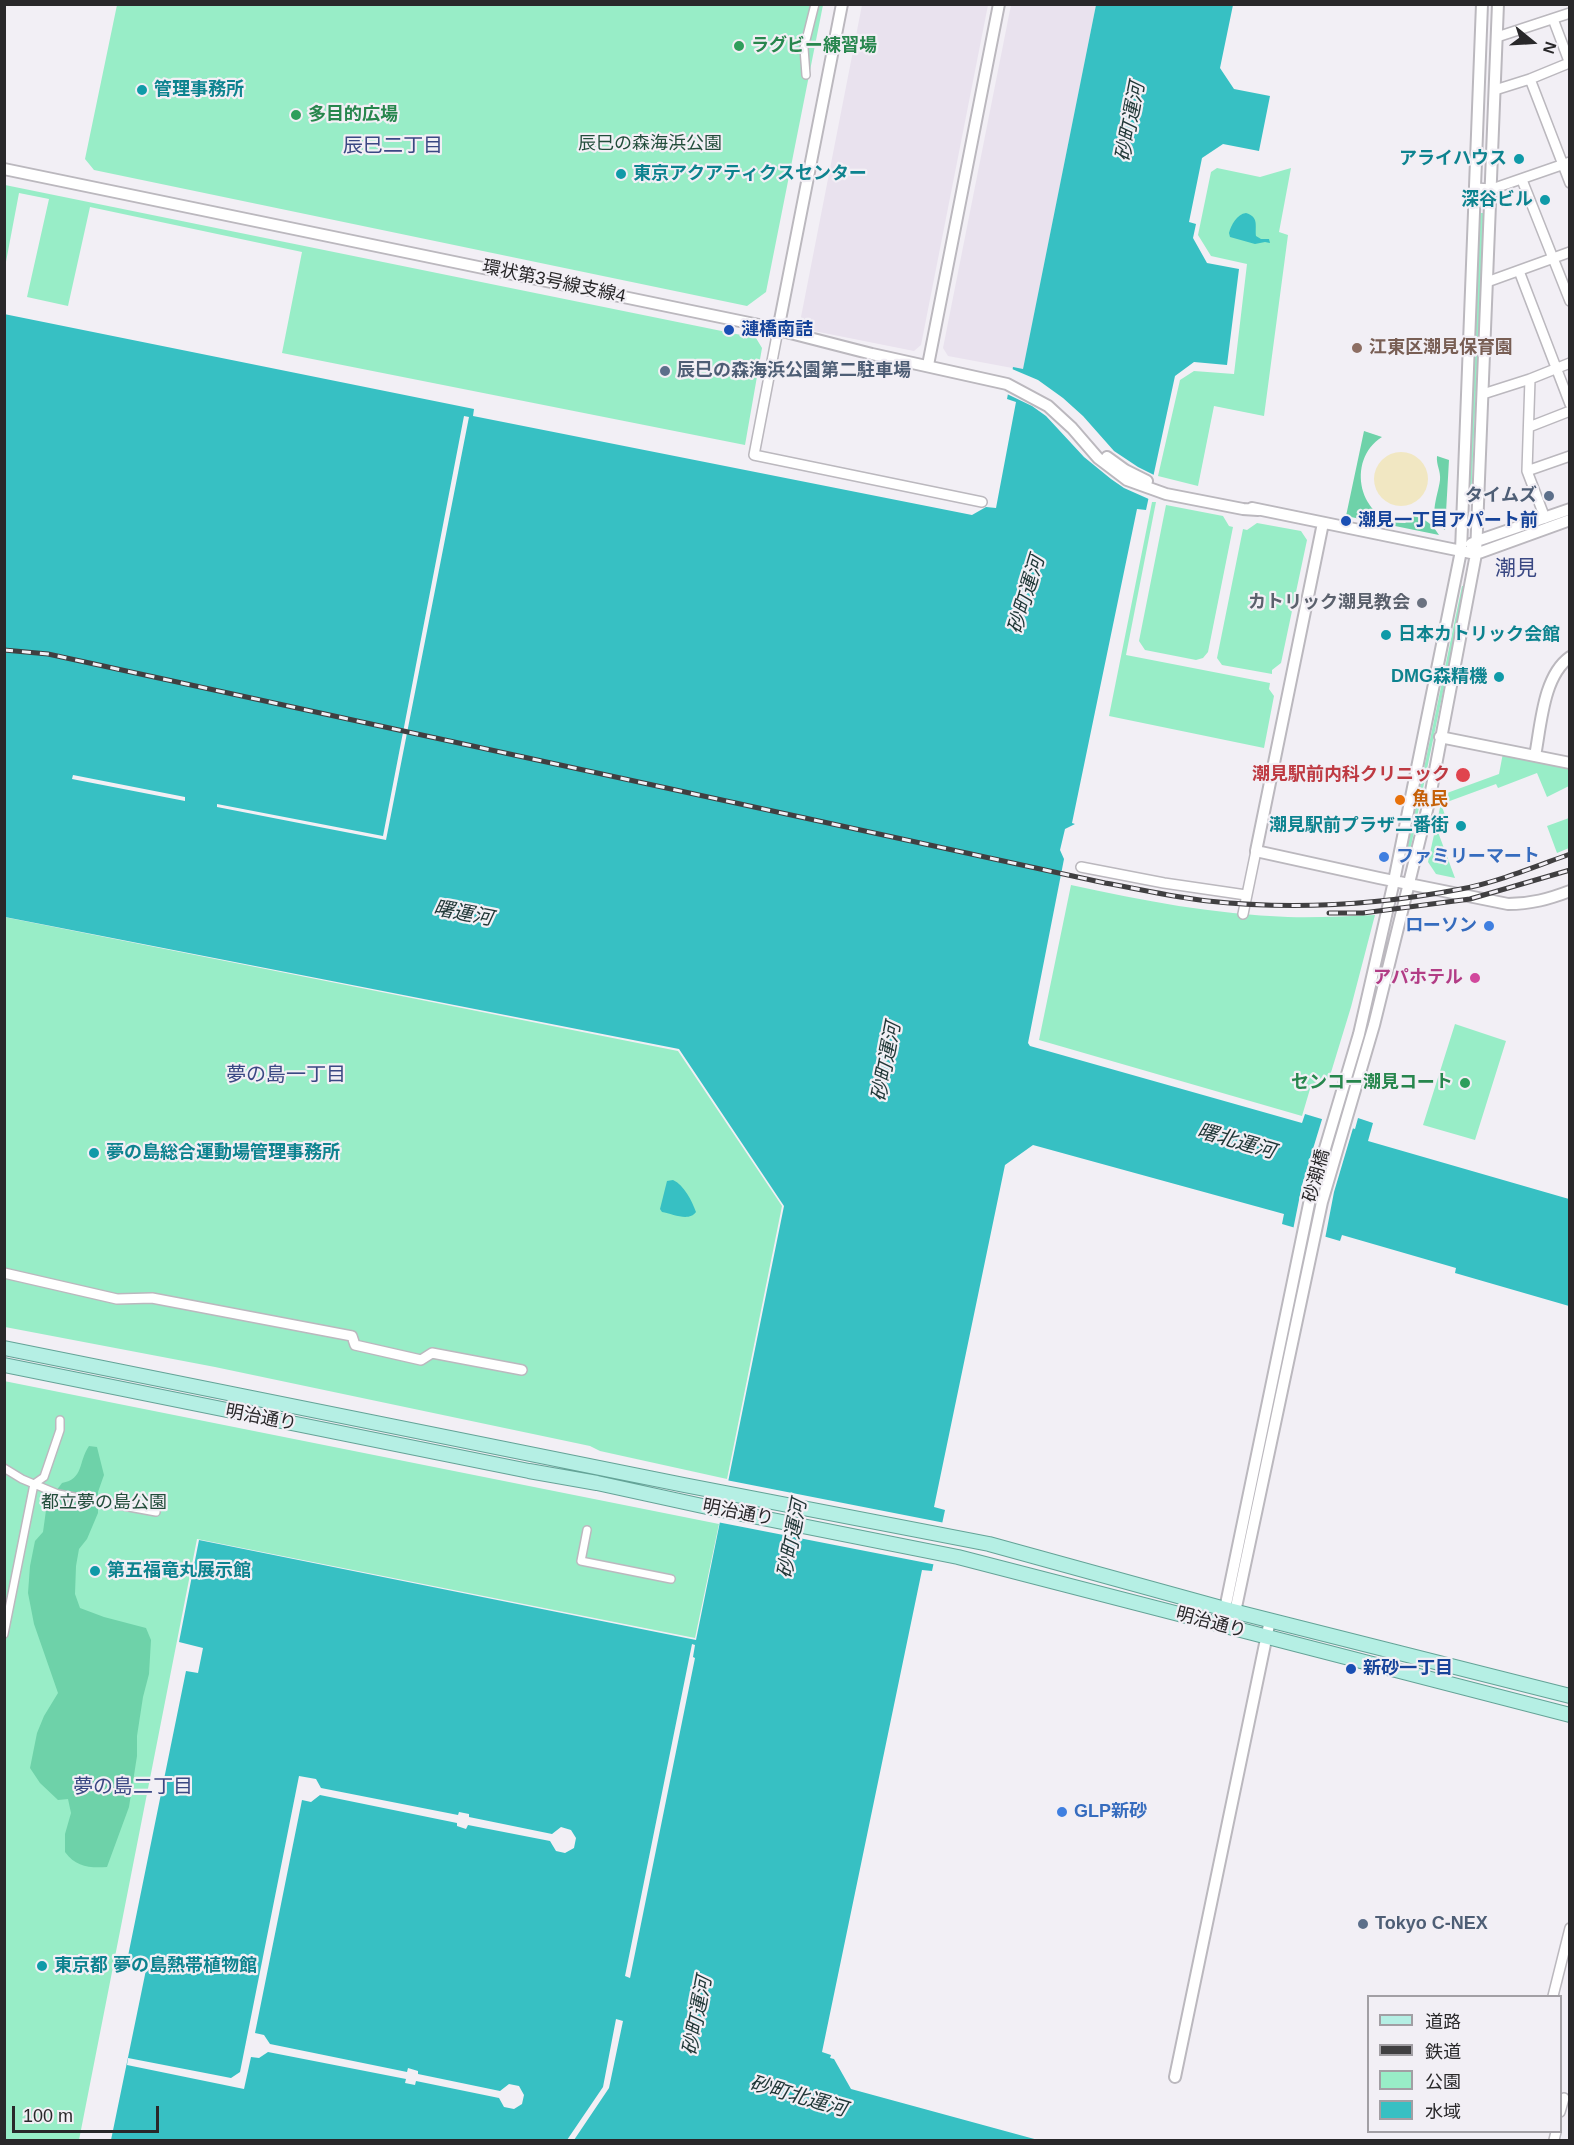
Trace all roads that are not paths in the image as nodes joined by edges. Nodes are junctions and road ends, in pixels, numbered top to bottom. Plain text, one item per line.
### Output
1 (815, 4) edge
2 (842, 4) edge
3 (999, 4) edge
4 (1482, 4) edge
5 (1498, 4) edge
6 (1569, 13) edge
7 (1553, 19) junction
8 (1497, 37) junction
9 (1569, 64) edge
10 (806, 75) dead end
11 (1530, 80) junction
12 (1495, 90) junction
13 (1566, 163) edge
14 (4, 169) edge
15 (1522, 180) junction
16 (1569, 183) edge
17 (1475, 189) junction
18 (1491, 189) junction
19 (1569, 252) edge
20 (1553, 258) junction
21 (1519, 271) junction
22 (1487, 282) junction
23 (1569, 301) edge
24 (778, 330) junction
25 (928, 362) junction
26 (1569, 363) edge
27 (1556, 368) junction
28 (1530, 379) junction
29 (1483, 394) junction
30 (1569, 404) edge
31 (1569, 411) edge
32 (1529, 427) junction
33 (1569, 456) edge
34 (1527, 471) junction
35 (982, 502) dead end
36 (1569, 508) edge
37 (1545, 518) junction
38 (1569, 520) edge
39 (1323, 523) junction
40 (1477, 541) junction
41 (1461, 551) junction
42 (1476, 554) junction
43 (1569, 657) edge
44 (1440, 737) junction
45 (1535, 756) junction
46 (1569, 763) edge
47 (1256, 851) junction
48 (1081, 867) dead end
49 (1394, 881) junction
50 (1409, 884) junction
51 (1569, 891) edge
52 (1246, 895) junction
53 (1243, 914) dead end
54 (4, 1273) edge
55 (4, 1348) edge
56 (4, 1365) edge
57 (522, 1370) dead end
58 (60, 1420) dead end
59 (4, 1468) edge
60 (34, 1484) junction
61 (156, 1512) dead end
62 (587, 1530) dead end
63 (671, 1579) dead end
64 (1230, 1610) junction
65 (1270, 1620) junction
66 (1227, 1627) junction
67 (4, 1634) edge
68 (1266, 1637) junction
69 (1569, 1696) edge
70 (1569, 1715) edge
71 (1569, 1928) edge
72 (1553, 1995) edge
73 (1175, 2077) dead end
74 (1564, 2098) dead end
75 (1562, 2105) edge

1 - 10 street
2 - 24 street
3 - 25 street
4 - 17 street, 砂潮橋
5 - 8 street, 砂潮橋
6 - 7 street
7 - 8 street
7 - 9 street
8 - 12 street, 砂潮橋
9 - 11 street
11 - 12 street
11 - 13 street
12 - 18 street, 砂潮橋
13 - 15 street
13 - 16 street
14 - 24 street, 環状第3号線支線4
15 - 18 street
15 - 20 street
17 - 18 street
17 - 41 street, 砂潮橋
18 - 22 street, 砂潮橋
19 - 20 street
20 - 21 street
20 - 23 street
21 - 22 street
21 - 27 street
22 - 29 street, 砂潮橋
24 - 25 street, 環状第3号線支線4
24 - 35 street
25 - 39 street, 環状第3号線支線4
26 - 27 street
27 - 28 street
27 - 30 street
28 - 29 street
28 - 32 street
29 - 40 street, 砂潮橋
31 - 32 street
32 - 34 street
33 - 34 street
34 - 37 street
36 - 37 street
37 - 40 street
38 - 42 street
39 - 41 street, 環状第3号線支線4
39 - 47 street
40 - 41 street
40 - 42 street, 砂潮橋
41 - 42 street, 環状第3号線支線4
41 - 49 street, 砂潮橋
42 - 44 street, 砂潮橋
43 - 45 street
44 - 45 street
44 - 50 street, 砂潮橋
45 - 46 street
47 - 49 street
47 - 52 street
48 - 52 street
49 - 50 street
49 - 64 street, 砂潮橋
50 - 51 street
50 - 64 street, 砂潮橋
52 - 53 street
54 - 57 street
55 - 64 main road, 明治通り
56 - 66 main road, 明治通り
58 - 60 street
59 - 60 street
60 - 61 street
60 - 67 street
62 - 63 street
64 - 65 main road, 明治通り
64 - 66 street
65 - 68 street
65 - 69 main road, 明治通り
66 - 68 main road, 明治通り
68 - 70 main road, 明治通り
68 - 73 street
71 - 72 street
74 - 75 street

